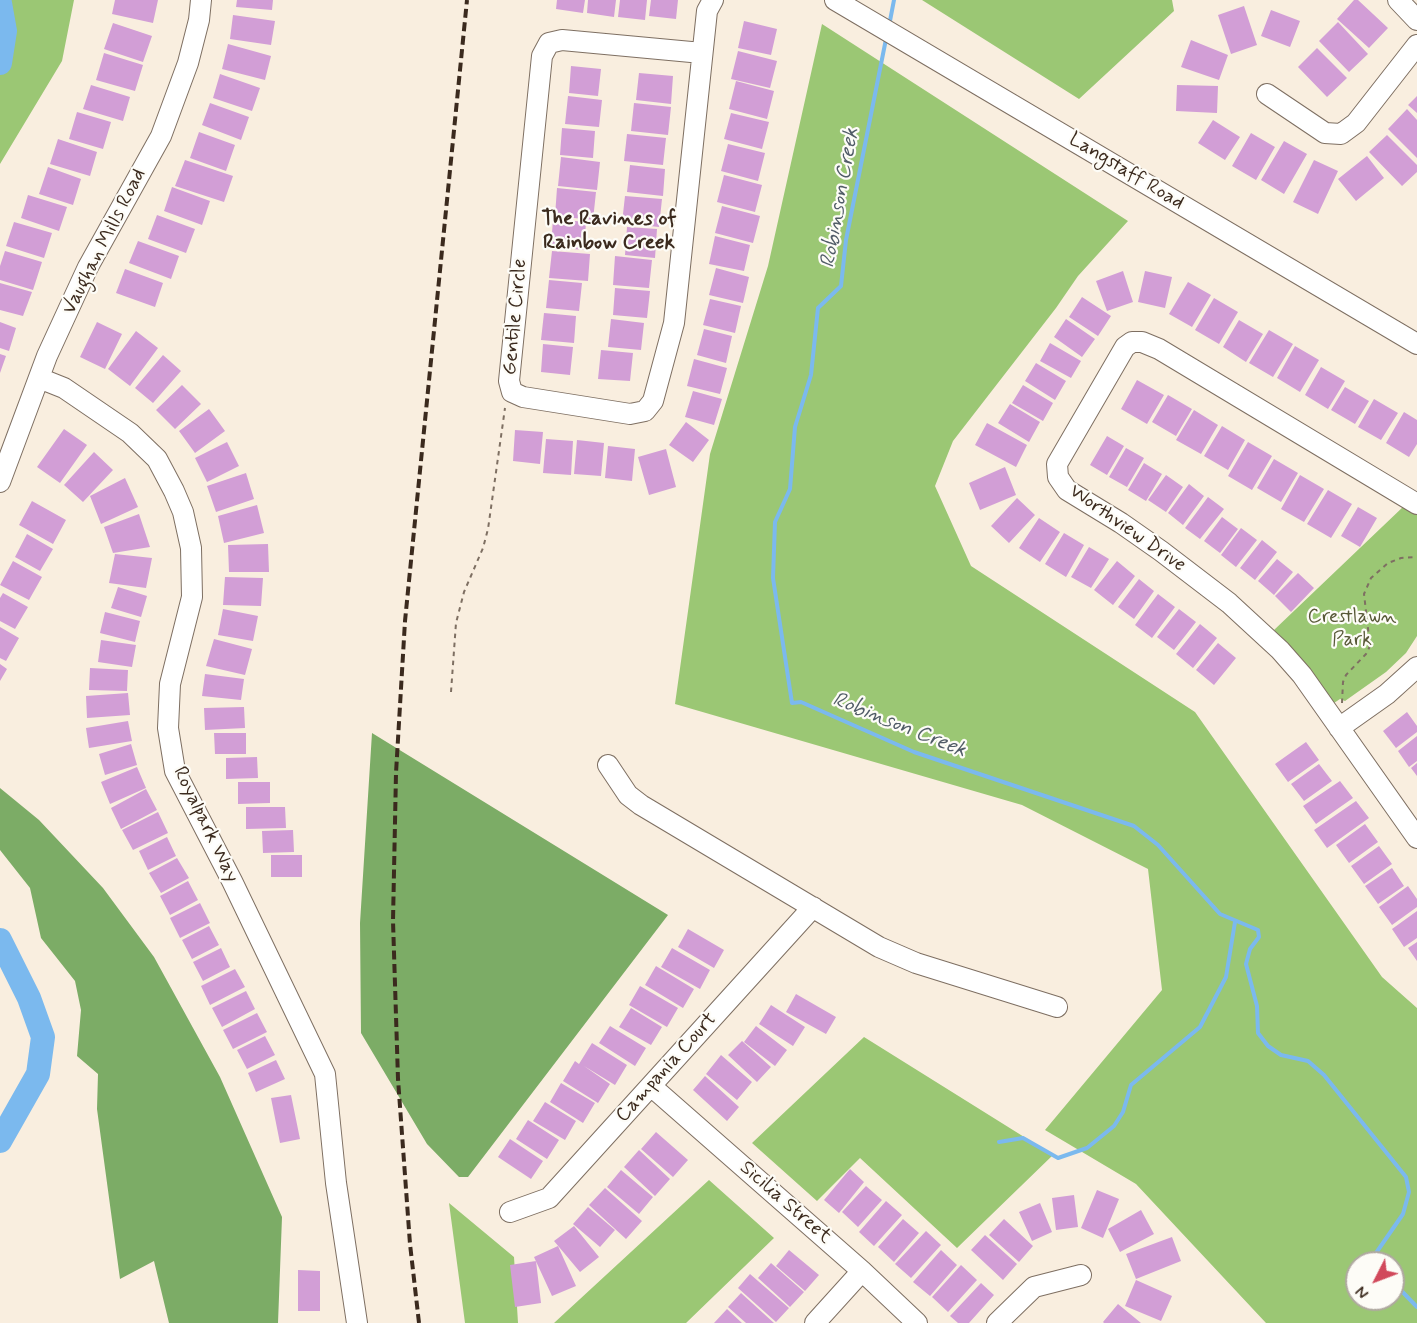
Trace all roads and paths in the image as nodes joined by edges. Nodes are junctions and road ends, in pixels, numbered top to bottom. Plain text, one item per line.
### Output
1 (201, 0) edge
2 (713, 0) edge
3 (1398, 0) edge
4 (843, 5) edge
5 (1417, 20) edge
6 (1417, 45) edge
7 (702, 53) junction
8 (1267, 94) dead end
9 (1417, 344) edge
10 (39, 378) junction
11 (505, 405) dead end
12 (0, 482) edge
13 (1417, 504) edge
14 (1417, 557) edge
15 (1417, 667) edge
16 (451, 692) dead end
17 (1342, 705) dead end
18 (1339, 728) junction
19 (608, 765) dead end
20 (1417, 838) edge
21 (813, 907) junction
22 (1057, 1007) dead end
23 (651, 1086) junction
24 (510, 1212) dead end
25 (862, 1271) junction
26 (1081, 1275) dead end
27 (357, 1323) edge
28 (815, 1323) edge
29 (917, 1323) edge
30 (997, 1323) edge

1 - 10 street, Vaughan Mills Road
2 - 7 street, Gentile Circle
3 - 5 street
4 - 9 street, Langstaff Road
6 - 8 street
7 - 7 street, Gentile Circle
10 - 12 street, Vaughan Mills Road
10 - 27 street, Royalpark Way
11 - 16 path
13 - 18 street, Worthview Drive
14 - 17 path
15 - 18 street
18 - 20 street, Worthview Drive
19 - 21 street
21 - 22 street
21 - 23 street, Campania Court
23 - 24 street, Campania Court
23 - 25 street, Sicilia Street
25 - 28 street
25 - 29 street, Sicilia Street
26 - 30 street

